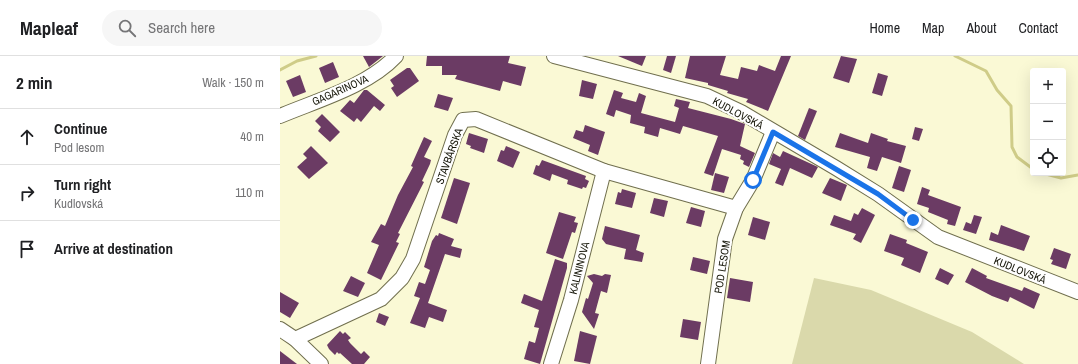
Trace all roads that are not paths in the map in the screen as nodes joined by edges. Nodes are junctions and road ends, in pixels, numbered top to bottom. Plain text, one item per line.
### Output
1 (396, 56) edge
2 (554, 56) edge
3 (280, 116) edge
4 (773, 132) junction
5 (604, 171) junction
6 (736, 208) junction
7 (1078, 292) edge
8 (280, 329) edge
9 (295, 339) junction
10 (321, 364) edge
11 (551, 364) edge
12 (708, 364) edge

1 - 3 street, GAGARINOVA
2 - 4 street, KUDLOVSKÁ
4 - 6 street, POD LESOM
4 - 7 street, KUDLOVSKÁ
5 - 6 street, STAVBÁRSKA
5 - 9 street, STAVBÁRSKA
5 - 11 street, KALININOVA
6 - 12 street, POD LESOM
8 - 9 street
9 - 10 street

